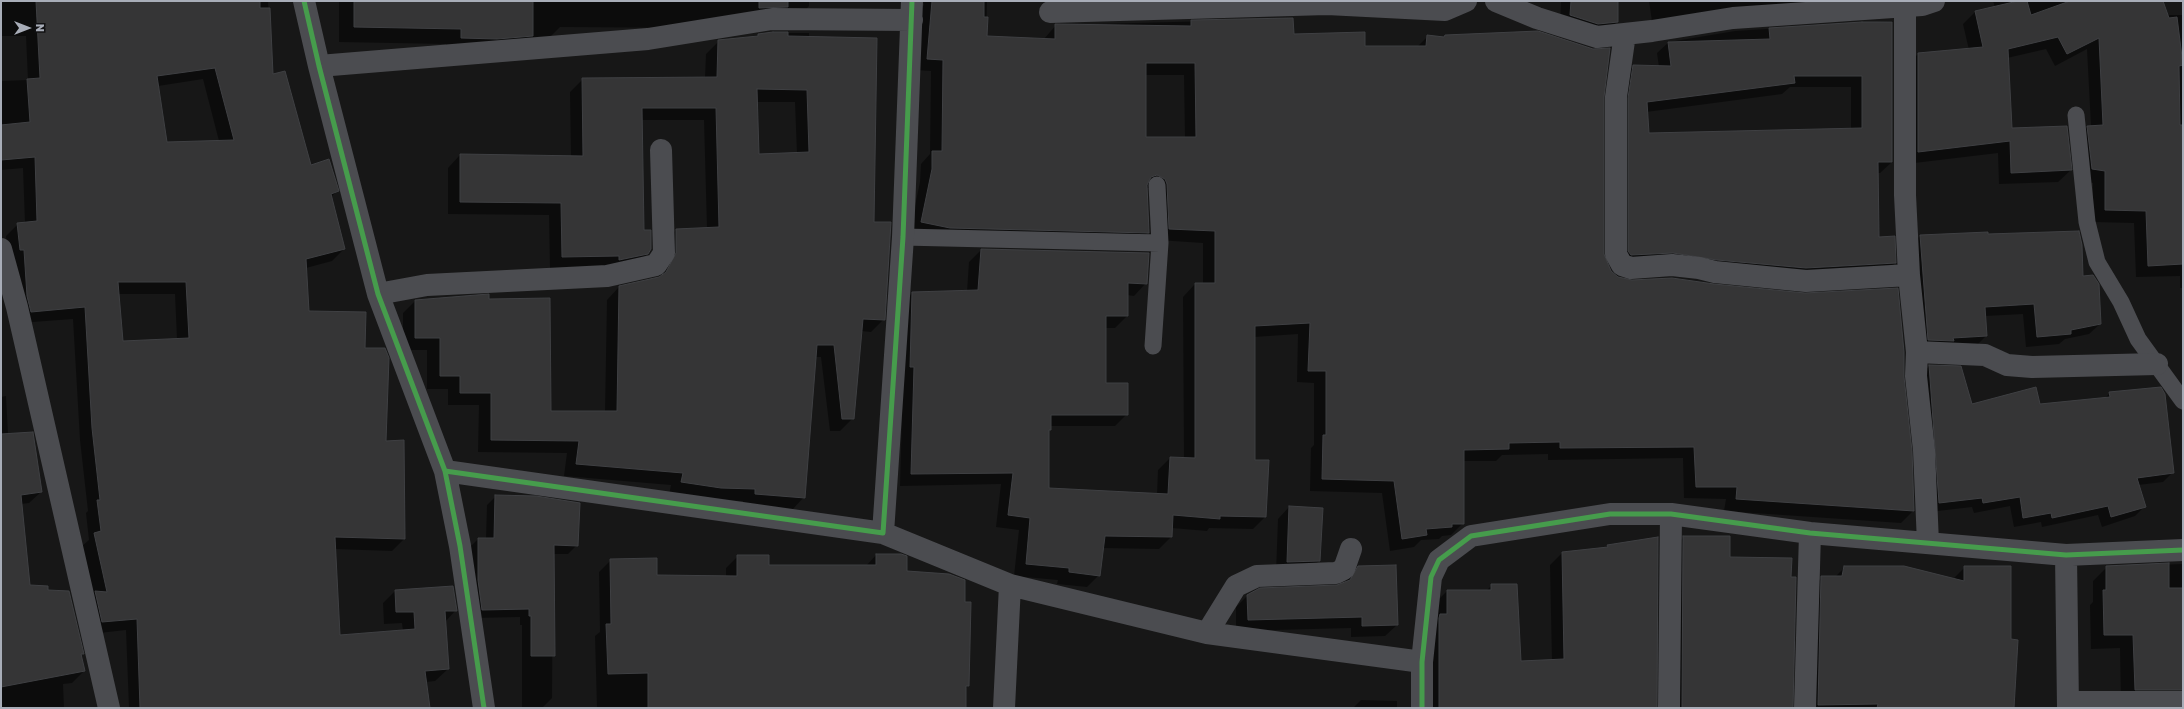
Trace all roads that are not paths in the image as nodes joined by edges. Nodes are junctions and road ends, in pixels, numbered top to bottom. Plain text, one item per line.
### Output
1 (304, 1) edge
2 (1466, 1) edge
3 (1496, 1) edge
4 (1934, 1) edge
5 (1905, 6) junction
6 (912, 10) edge
7 (1050, 12) dead end
8 (1625, 34) junction
9 (319, 66) junction
10 (2076, 115) dead end
11 (661, 150) dead end
12 (1157, 185) dead end
13 (903, 237) junction
14 (1160, 243) junction
15 (1, 249) edge
16 (1908, 275) junction
17 (378, 294) junction
18 (1153, 346) dead end
19 (1917, 352) junction
20 (2157, 364) junction
21 (2183, 401) edge
22 (445, 471) junction
23 (1671, 514) junction
24 (883, 533) junction
25 (1810, 533) junction
26 (1928, 543) junction
27 (1351, 549) dead end
28 (2183, 550) edge
29 (2066, 554) junction
30 (1010, 585) junction
31 (1207, 632) junction
32 (1422, 662) junction
33 (2183, 702) edge
34 (2068, 705) edge
35 (110, 708) edge
36 (484, 708) edge
37 (1004, 708) edge
38 (1422, 708) edge
39 (1669, 708) edge
40 (1805, 708) edge

1 - 9 street
2 - 7 street
3 - 8 street
4 - 5 street
5 - 8 street
5 - 16 street
6 - 9 street
6 - 13 street
8 - 16 street
9 - 17 street
10 - 20 lane
11 - 17 street
12 - 14 lane
13 - 14 lane
13 - 24 street
14 - 18 lane
15 - 35 street
16 - 19 street
17 - 22 street
19 - 20 street
19 - 26 street
20 - 21 lane
22 - 24 street
22 - 36 street
23 - 25 street
23 - 32 street
23 - 39 street
24 - 30 street
25 - 26 street
25 - 40 street
26 - 29 street
27 - 31 street
28 - 29 street
29 - 34 street
30 - 31 street
30 - 37 street
31 - 32 street
32 - 38 street
33 - 34 street

